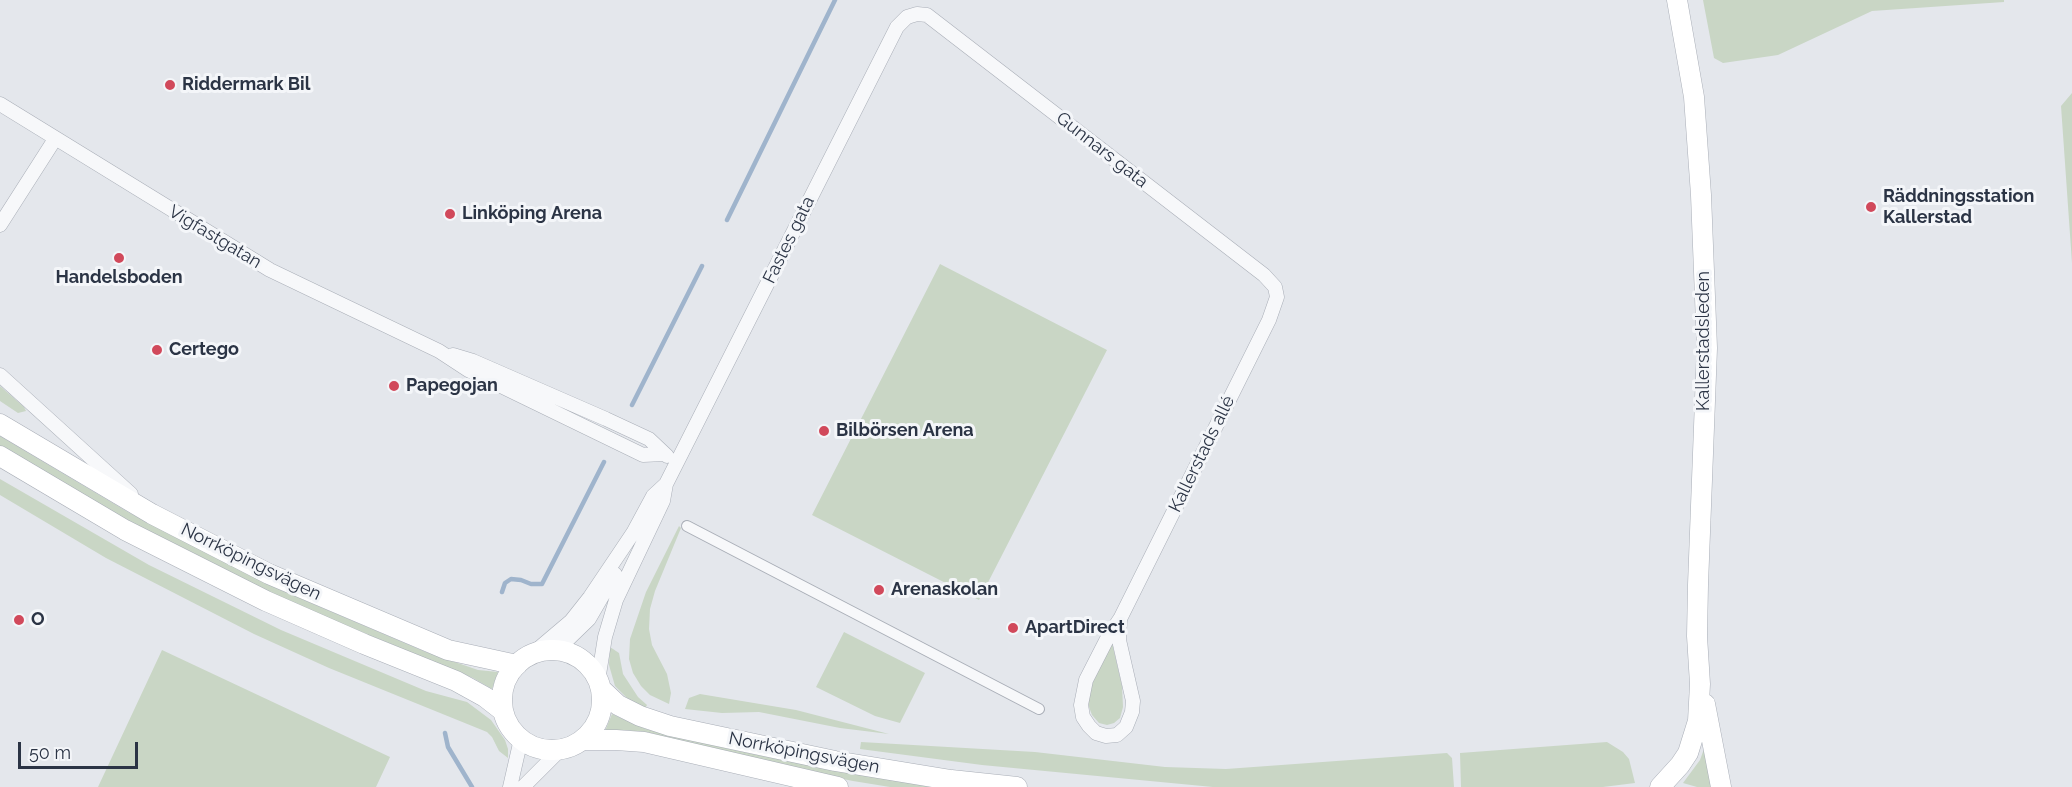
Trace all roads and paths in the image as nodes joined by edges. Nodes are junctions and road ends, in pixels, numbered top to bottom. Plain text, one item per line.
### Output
1 (1677, 0) edge
2 (927, 15) joint
3 (0, 104) edge
4 (55, 139) junction
5 (0, 225) edge
6 (1275, 287) joint
7 (0, 375) edge
8 (0, 424) edge
9 (0, 456) edge
10 (678, 461) junction
11 (666, 484) junction
12 (152, 514) junction
13 (687, 526) dead end
14 (633, 533) junction
15 (1120, 619) junction
16 (557, 650) junction
17 (524, 659) junction
18 (1700, 684) junction
19 (600, 685) junction
20 (1039, 709) dead end
21 (503, 711) junction
22 (521, 739) junction
23 (582, 740) junction
24 (560, 750) junction
25 (510, 787) edge
26 (523, 787) edge
27 (838, 787) edge
28 (1017, 787) edge
29 (1660, 787) edge
30 (1721, 787) edge

1 - 18 main road, Kallerstadsleden
2 - 6 street, Gunnars gata
2 - 10 street, Fastes gata
3 - 4 street, Vigfastgatan
4 - 5 street
4 - 10 street, Vigfastgatan
6 - 15 street, Kallerstads allé
7 - 12 street
8 - 12 main road, Norrköpingsvägen
9 - 21 main road, Norrköpingsvägen
10 - 11 street, Fastes gata
11 - 14 street, Fastes gata
11 - 19 street, Fastes gata
12 - 17 main road, Norrköpingsvägen
13 - 20 street
14 - 16 street, Fastes gata
14 - 17 street, Fastes gata
15 - 15 street, Kallerstads allé
16 - 17 main road
16 - 19 main road
17 - 21 main road
18 - 29 main road, Kallerstadsleden
18 - 30 main road, Kallerstadsleden
19 - 23 main road
19 - 28 main road, Norrköpingsvägen
21 - 22 main road
22 - 24 main road
22 - 25 street
23 - 24 main road
23 - 27 main road, Norrköpingsvägen
24 - 26 street

